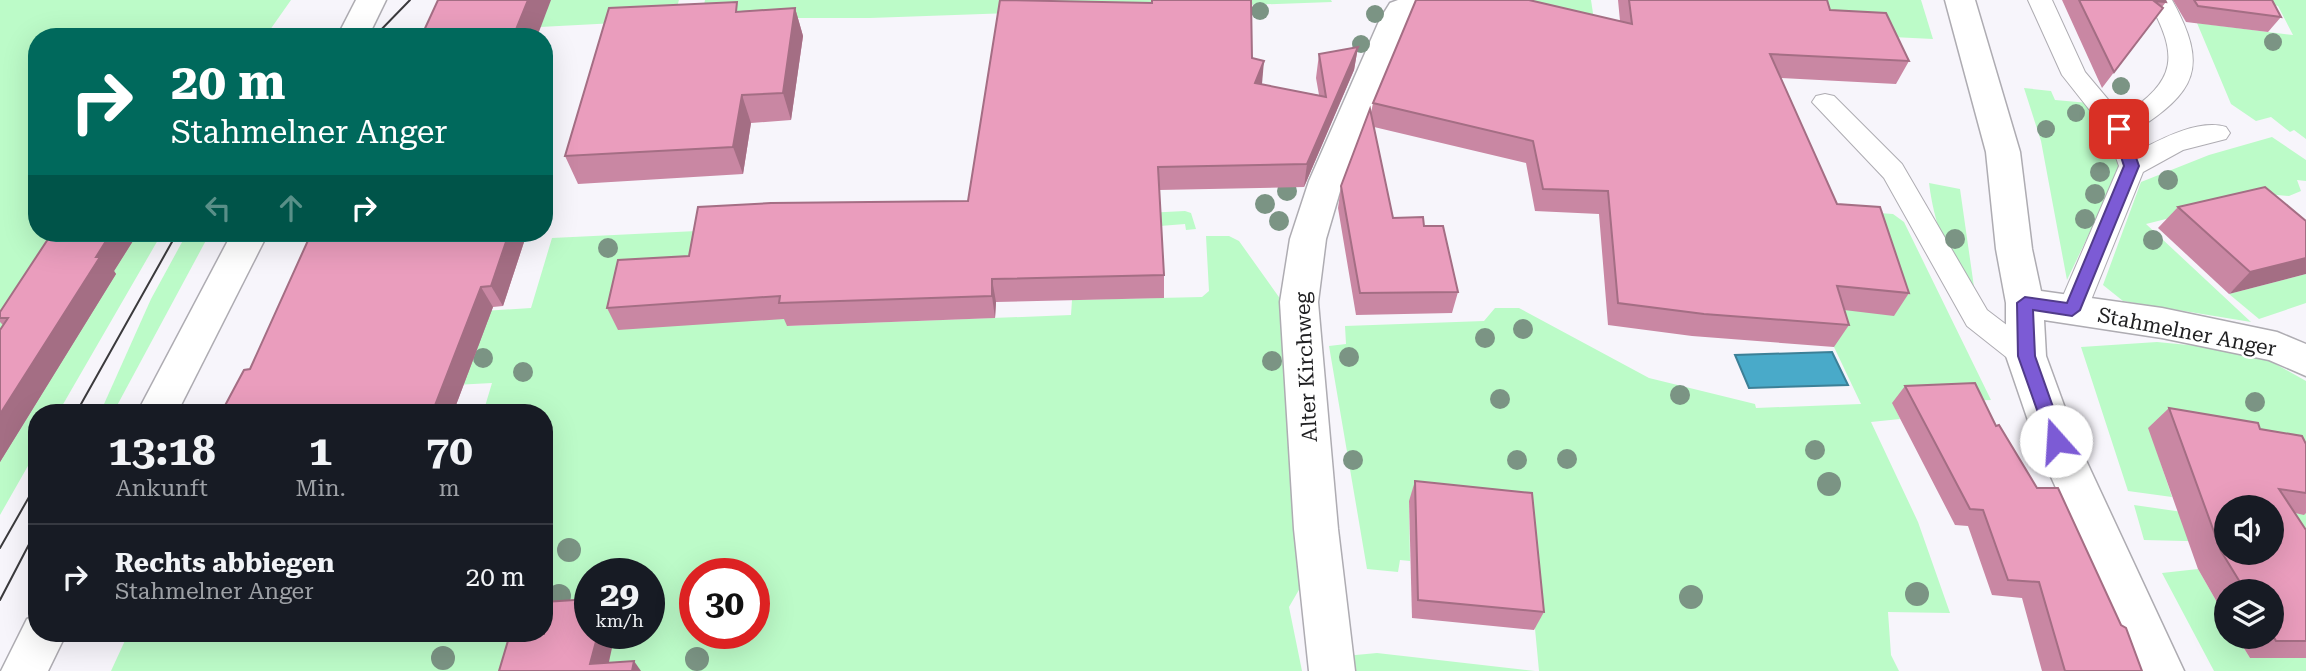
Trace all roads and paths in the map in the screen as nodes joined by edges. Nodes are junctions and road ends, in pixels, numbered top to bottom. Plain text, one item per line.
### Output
1 (371, 0) edge
2 (1960, 0) edge
3 (2040, 0) edge
4 (2160, 0) edge
5 (1423, 3) edge
6 (357, 28) edge
7 (1825, 102) dead end
8 (2119, 129) junction
9 (2217, 133) dead end
10 (2132, 166) junction
11 (245, 242) edge
12 (2025, 303) junction
13 (2072, 310) junction
14 (2026, 356) junction
15 (2306, 361) edge
16 (162, 404) edge
17 (39, 642) edge
18 (24, 671) edge
19 (1332, 671) edge
20 (2161, 671) edge

1 - 6 street
2 - 12 street
3 - 8 lane
4 - 8 lane
5 - 19 street, Alter Kirchweg
7 - 14 lane
8 - 10 lane
9 - 10 lane
10 - 13 lane
11 - 16 street
12 - 13 street, Stahmelner Anger
12 - 14 street
13 - 15 street, Stahmelner Anger
14 - 20 street
17 - 18 street

